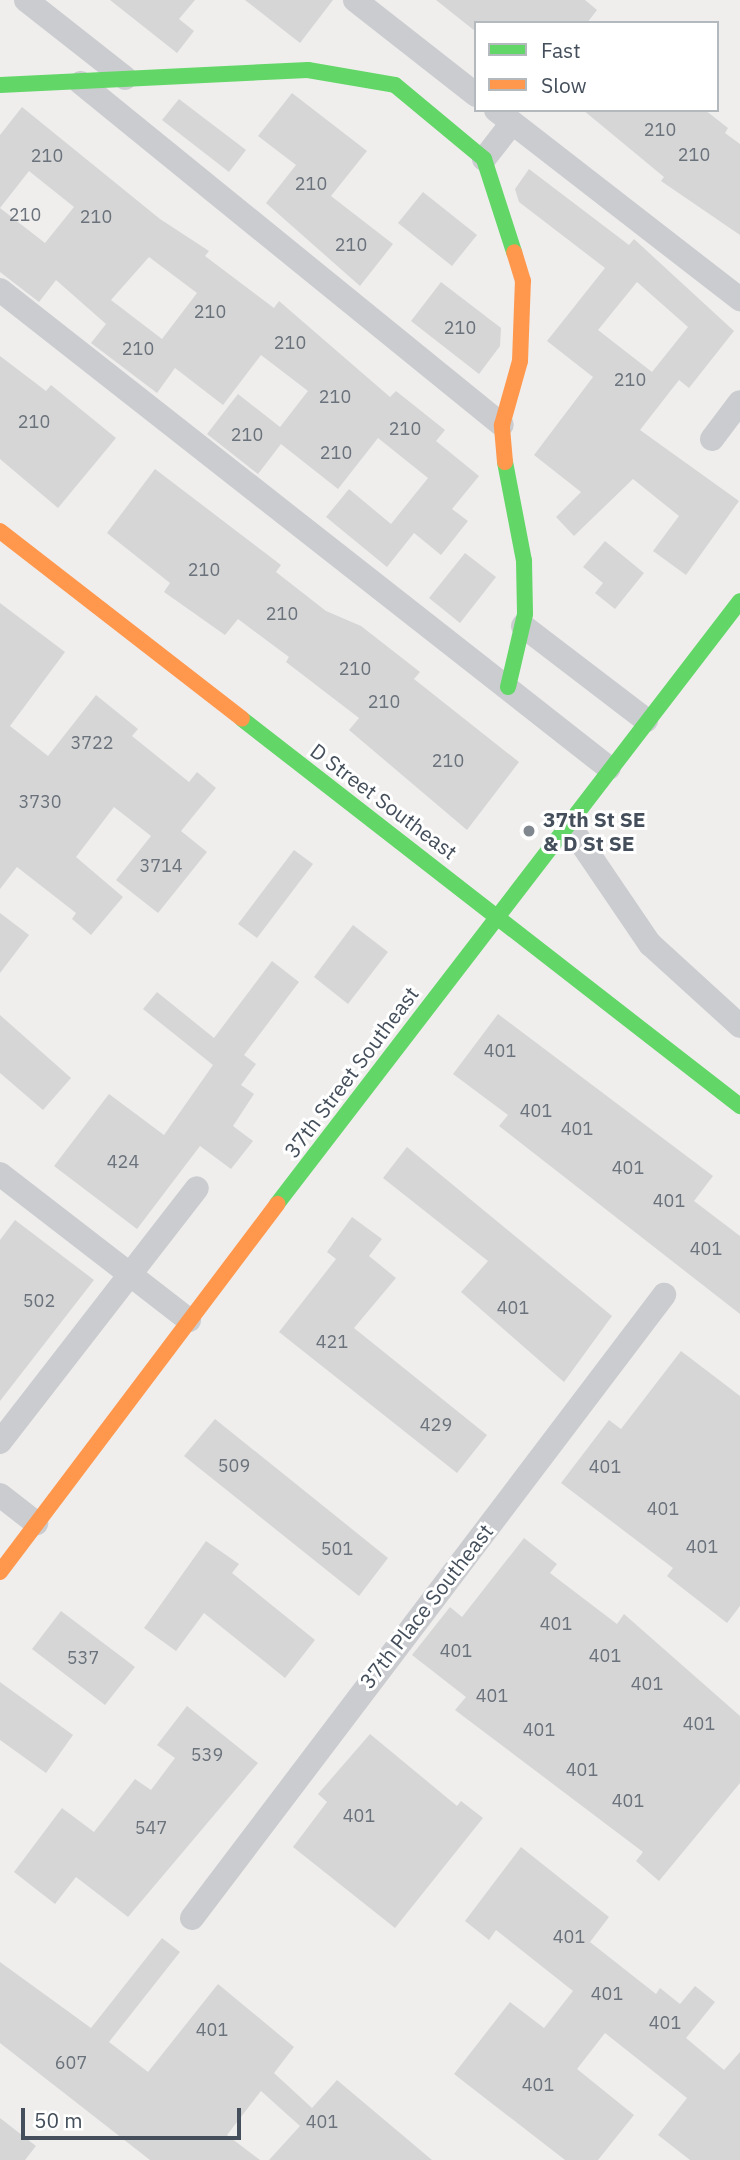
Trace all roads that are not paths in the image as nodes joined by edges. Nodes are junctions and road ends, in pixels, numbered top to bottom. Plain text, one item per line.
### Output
1 (26, 0) edge
2 (355, 0) edge
3 (125, 78) junction
4 (81, 83) junction
5 (0, 85) edge
6 (474, 93) edge
7 (504, 117) edge
8 (484, 159) junction
9 (0, 290) edge
10 (740, 299) edge
11 (740, 402) edge
12 (502, 425) junction
13 (712, 439) dead end
14 (0, 531) edge
15 (740, 601) edge
16 (523, 626) junction
17 (508, 687) junction
18 (646, 720) junction
19 (609, 768) junction
20 (567, 822) junction
21 (496, 913) junction
22 (740, 1026) edge
23 (740, 1106) edge
24 (0, 1174) edge
25 (197, 1188) dead end
26 (130, 1275) junction
27 (664, 1295) dead end
28 (189, 1320) junction
29 (0, 1442) edge
30 (0, 1495) edge
31 (36, 1523) junction
32 (0, 1572) edge
33 (192, 1919) dead end

1 - 3 street
2 - 6 street
3 - 4 street
3 - 8 street
4 - 5 street
4 - 12 street
7 - 8 street
7 - 10 street
8 - 12 street
9 - 17 street
11 - 13 street
12 - 16 street
14 - 21 street, D Street Southeast
15 - 18 street, 37th Street Southeast
16 - 17 street
16 - 18 street
17 - 19 street
18 - 19 street, 37th Street Southeast
19 - 20 street, 37th Street Southeast
20 - 21 street, 37th Street Southeast
20 - 22 street
21 - 23 street, D Street Southeast
21 - 28 street, 37th Street Southeast
24 - 26 street
25 - 26 street
26 - 28 street
26 - 29 street
27 - 33 street, 37th Place Southeast
28 - 31 street, 37th Street Southeast
30 - 31 street
31 - 32 street, 37th Street Southeast

